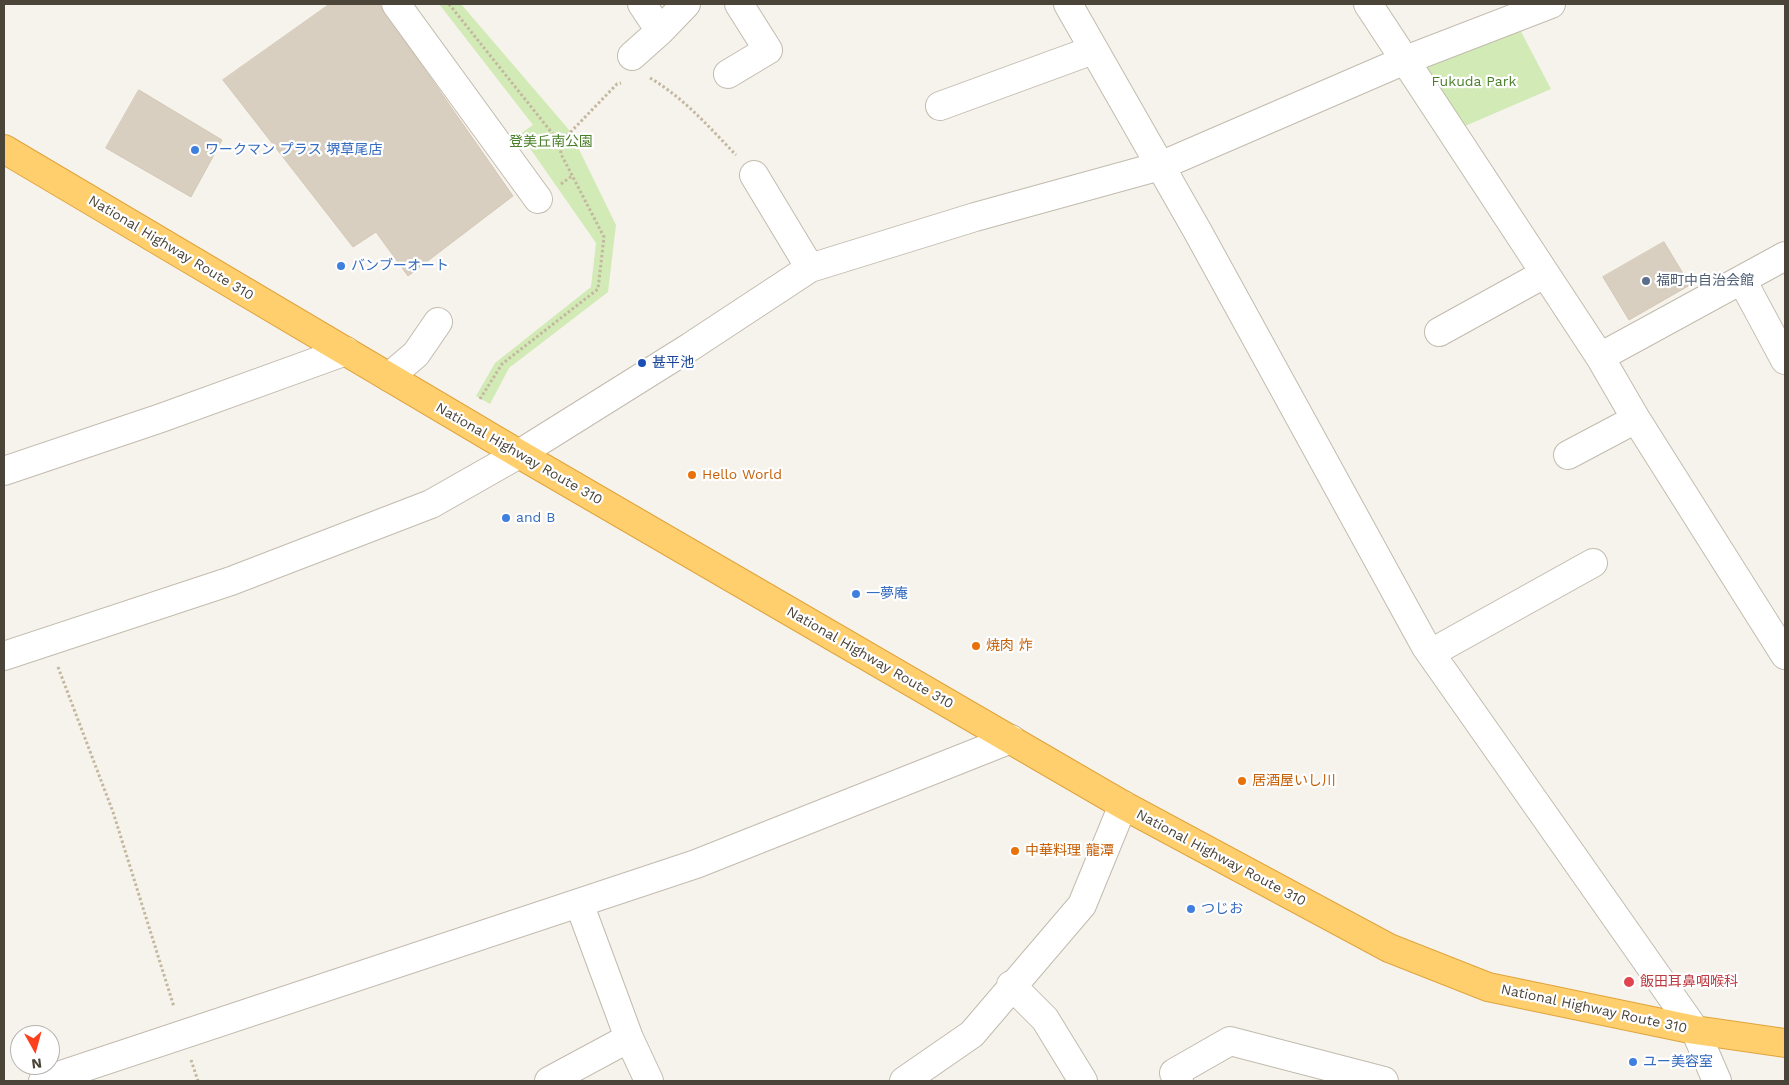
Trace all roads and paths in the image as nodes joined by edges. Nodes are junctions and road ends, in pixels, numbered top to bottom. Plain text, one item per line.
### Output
1 (396, 4) edge
2 (449, 4) edge
3 (642, 4) edge
4 (686, 4) edge
5 (739, 4) edge
6 (1068, 4) edge
7 (1368, 4) edge
8 (1551, 4) edge
9 (660, 31) junction
10 (1093, 50) junction
11 (1403, 61) junction
12 (637, 68) joint
13 (728, 74) dead end
14 (626, 83) dead end
15 (940, 106) dead end
16 (560, 143) junction
17 (4, 149) edge
18 (1160, 166) junction
19 (754, 175) joint
20 (538, 199) dead end
21 (1785, 256) edge
22 (810, 268) junction
23 (1544, 274) junction
24 (1742, 280) junction
25 (438, 322) dead end
26 (1439, 332) dead end
27 (346, 352) junction
28 (1600, 357) junction
29 (1785, 360) edge
30 (389, 377) junction
31 (1636, 419) junction
32 (466, 423) junction
33 (519, 454) junction
34 (1568, 455) dead end
35 (4, 471) edge
36 (1593, 563) dead end
37 (48, 641) junction
38 (1431, 653) junction
39 (1785, 655) edge
40 (4, 656) edge
41 (1011, 739) junction
42 (1123, 805) junction
43 (578, 903) junction
44 (1011, 985) junction
45 (1695, 1030) junction
46 (183, 1034) junction
47 (628, 1038) junction
48 (1785, 1043) edge
49 (1337, 1076) edge
50 (43, 1081) edge
51 (198, 1081) edge
52 (549, 1081) edge
53 (649, 1081) edge
54 (904, 1081) edge
55 (1083, 1081) edge
56 (1179, 1081) edge
57 (1384, 1081) edge
58 (1717, 1081) edge

1 - 20 street
2 - 16 path
3 - 9 street
4 - 9 street
5 - 13 street
6 - 10 street
7 - 11 street
8 - 11 street
9 - 12 street
10 - 15 street
10 - 18 street
11 - 18 street
11 - 23 street
12 - 19 path
14 - 16 path
16 - 32 path
17 - 27 highway, National Highway Route 310
18 - 22 street
18 - 38 street
19 - 22 street
21 - 24 street
22 - 33 street
23 - 26 street
23 - 28 street
24 - 28 street
24 - 29 street
25 - 30 street
27 - 30 highway, National Highway Route 310
27 - 35 street
28 - 31 street
30 - 32 highway, National Highway Route 310
31 - 34 street
31 - 39 street
32 - 33 highway, National Highway Route 310
33 - 37 street
33 - 41 highway, National Highway Route 310
36 - 38 street
37 - 40 street
37 - 46 path
38 - 45 street
41 - 42 highway, National Highway Route 310
41 - 43 street
42 - 44 street
42 - 45 highway, National Highway Route 310
43 - 46 street
43 - 47 street
44 - 54 street
44 - 55 street
45 - 48 highway, National Highway Route 310
45 - 58 street
46 - 50 street
46 - 51 path
47 - 52 street
47 - 53 street
49 - 56 street
49 - 57 street

